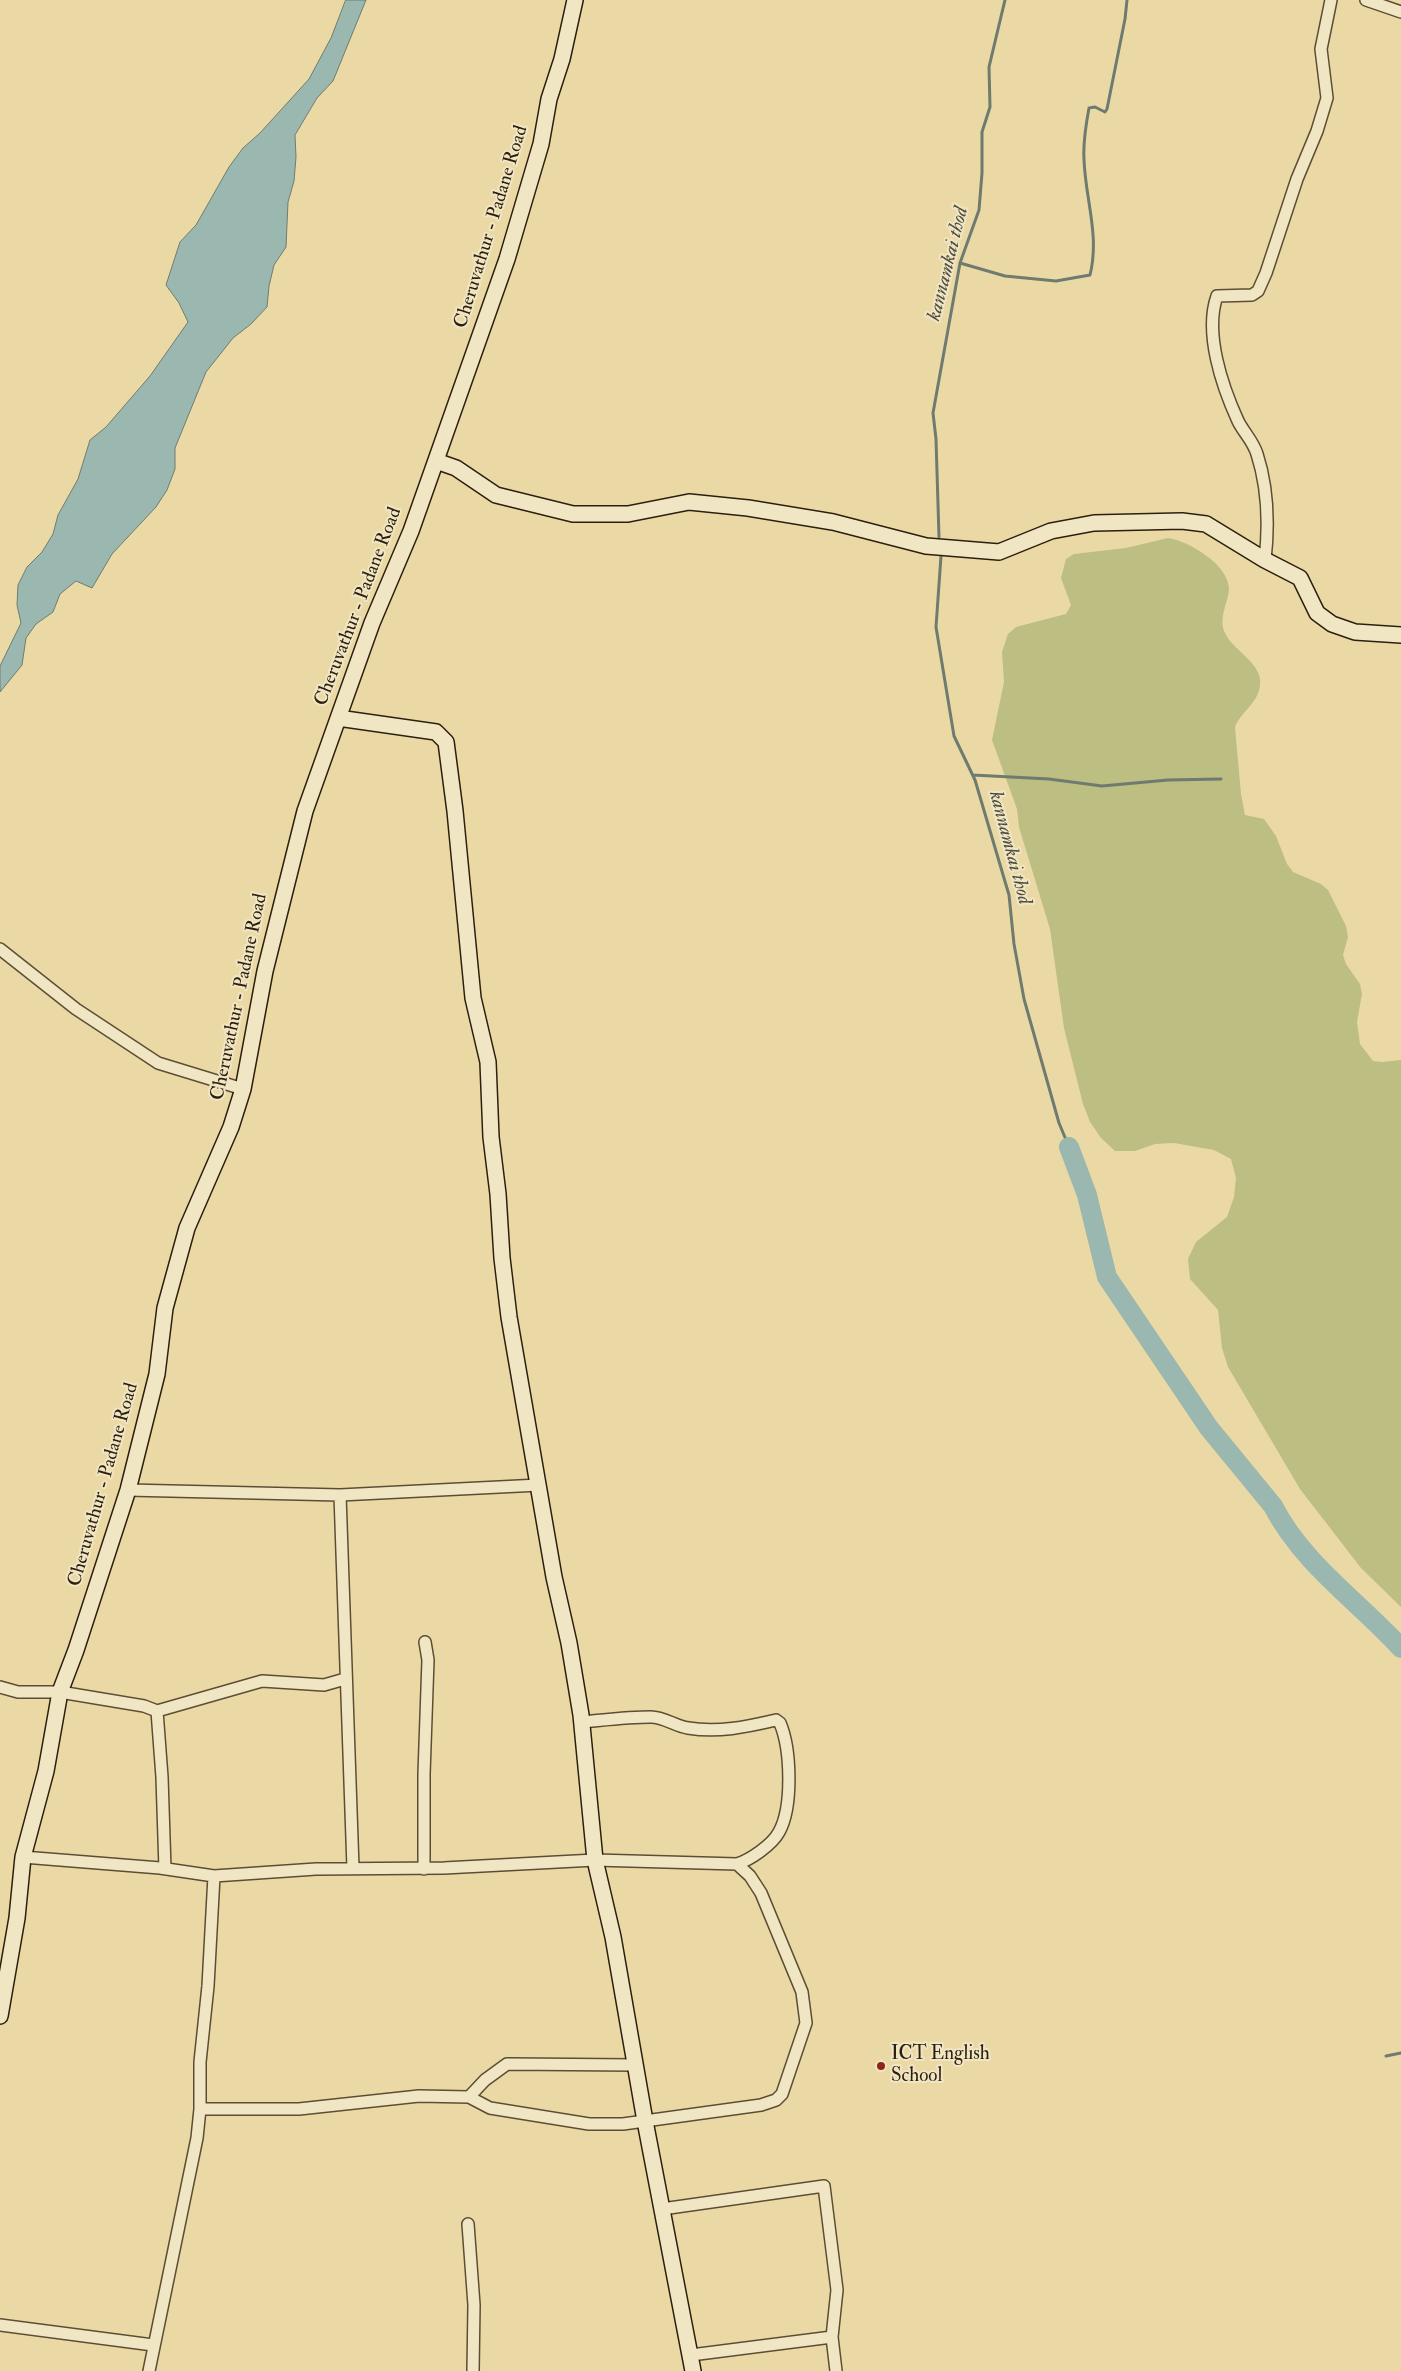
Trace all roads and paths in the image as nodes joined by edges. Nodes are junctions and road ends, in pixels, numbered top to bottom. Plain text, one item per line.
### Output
1 (575, 0) edge
2 (1330, 0) edge
3 (1366, 0) edge
4 (1401, 12) edge
5 (436, 461) junction
6 (1265, 560) junction
7 (1401, 635) edge
8 (338, 718) junction
9 (0, 949) edge
10 (243, 1090) junction
11 (540, 1485) junction
12 (128, 1490) junction
13 (340, 1495) junction
14 (425, 1642) dead end
15 (345, 1679) junction
16 (0, 1687) edge
17 (60, 1692) junction
18 (157, 1711) junction
19 (581, 1722) junction
20 (23, 1857) junction
21 (595, 1860) junction
22 (737, 1864) junction
23 (165, 1868) junction
24 (353, 1868) junction
25 (424, 1868) junction
26 (214, 1876) junction
27 (2, 1985) edge
28 (0, 2016) edge
29 (635, 2065) junction
30 (469, 2097) junction
31 (200, 2109) junction
32 (645, 2121) junction
33 (662, 2210) junction
34 (468, 2224) dead end
35 (0, 2325) edge
36 (832, 2337) junction
37 (153, 2345) junction
38 (691, 2355) junction
39 (149, 2371) edge
40 (473, 2371) edge
41 (693, 2371) edge
42 (836, 2371) edge

1 - 5 street, Cheruvathur - Padane Road
2 - 6 street
3 - 4 street
5 - 6 street
5 - 8 street, Cheruvathur - Padane Road
6 - 7 street
8 - 10 street, Cheruvathur - Padane Road
8 - 11 street
9 - 10 street
10 - 12 street, Cheruvathur - Padane Road
11 - 13 street
11 - 19 street
12 - 13 street
12 - 17 street, Cheruvathur - Padane Road
13 - 15 street
14 - 25 street
15 - 18 street
15 - 24 street
16 - 17 street
17 - 18 street
17 - 20 street, Cheruvathur - Padane Road
18 - 23 street
19 - 21 street
19 - 22 street
20 - 23 street
20 - 27 street, Cheruvathur - Padane Road
21 - 22 street
21 - 25 street
21 - 29 street
22 - 32 street
23 - 26 street
24 - 25 street
24 - 26 street
26 - 31 street
27 - 28 street, Cheruvathur - Padane Road
29 - 30 street
29 - 32 street
30 - 31 street
30 - 32 street
31 - 37 street
32 - 33 street
33 - 36 street
33 - 38 street
34 - 40 street
35 - 37 street
36 - 38 street
36 - 42 street
37 - 39 street
38 - 41 street

